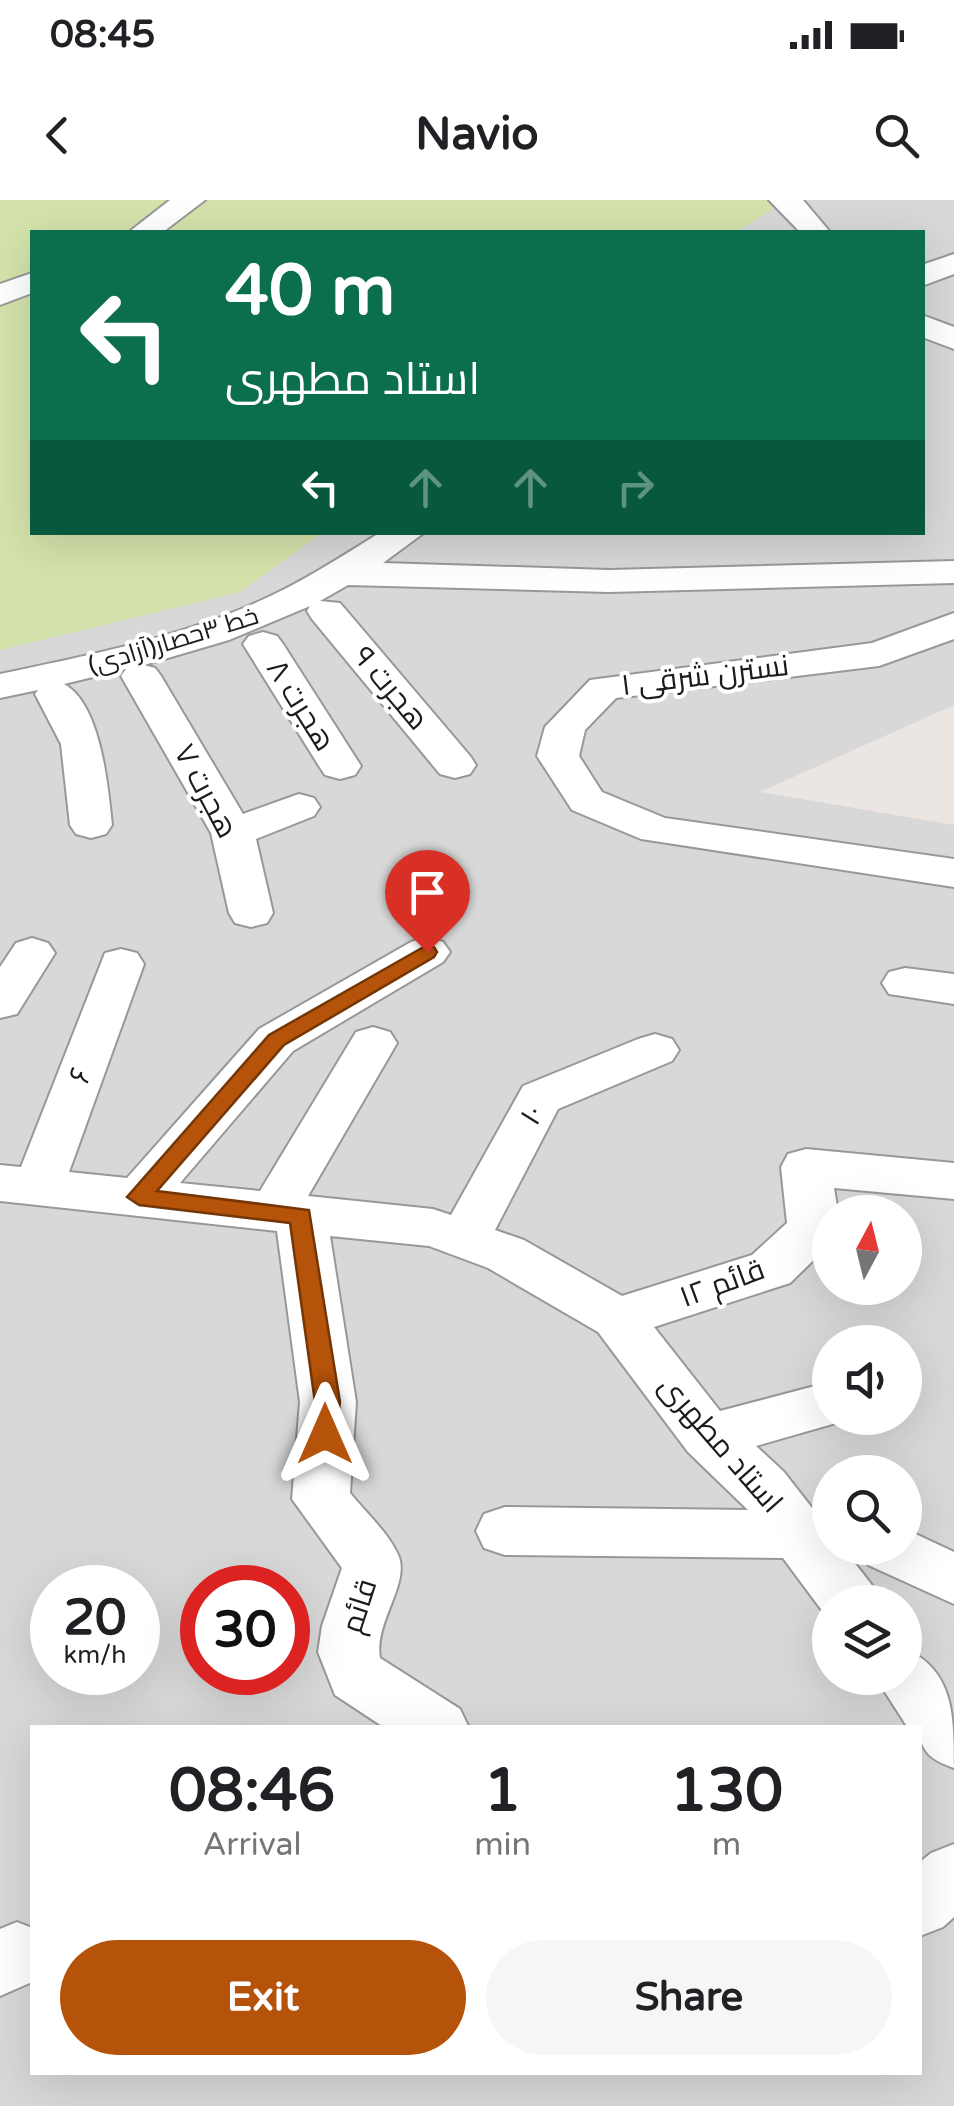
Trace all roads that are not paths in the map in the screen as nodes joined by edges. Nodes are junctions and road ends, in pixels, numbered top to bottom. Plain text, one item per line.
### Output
1 (190, 200) edge
2 (784, 200) edge
3 (147, 230) edge
4 (814, 230) edge
5 (954, 263) edge
6 (925, 276) edge
7 (30, 283) edge
8 (0, 296) edge
9 (403, 535) edge
10 (954, 572) edge
11 (332, 592) junction
12 (954, 625) edge
13 (263, 644) junction
14 (142, 676) junction
15 (0, 686) edge
16 (55, 694) junction
17 (0, 705) edge
18 (455, 765) dead end
19 (340, 766) dead end
20 (299, 807) dead end
21 (92, 825) dead end
22 (233, 833) junction
23 (954, 873) edge
24 (251, 913) dead end
25 (427, 952) dead end
26 (32, 953) dead end
27 (121, 964) dead end
28 (905, 983) dead end
29 (954, 989) edge
30 (0, 1003) edge
31 (373, 1043) dead end
32 (654, 1050) dead end
33 (954, 1182) edge
34 (19, 1184) edge
35 (139, 1197) junction
36 (286, 1215) junction
37 (464, 1239) junction
38 (617, 1318) junction
39 (812, 1409) edge
40 (708, 1436) junction
41 (812, 1525) edge
42 (812, 1527) edge
43 (505, 1531) dead end
44 (922, 1563) edge
45 (954, 1578) edge
46 (920, 1695) edge
47 (433, 1725) edge
48 (954, 1740) edge
49 (954, 1874) edge
50 (922, 1903) edge

1 - 3 street
2 - 4 street
5 - 6 street
7 - 8 street
9 - 11 street
10 - 11 street
11 - 13 street
11 - 15 street, خط ۳حصار(آزادی)
11 - 18 street, هجرت ۹
12 - 23 street, نسترن شرقی ۱
13 - 14 street
13 - 19 street, هجرت ۸
14 - 16 street
14 - 22 street, هجرت ۷
16 - 17 street
16 - 21 street
20 - 22 street
22 - 24 street, هجرت ۷
25 - 35 street
26 - 30 street
27 - 34 street, ۶
28 - 29 street
31 - 36 street
32 - 37 street, ۱۰
33 - 38 street, قائم ۱۲
34 - 35 street, استاد مطهری
35 - 36 street, استاد مطهری
36 - 37 street, استاد مطهری
36 - 47 street, قائم
37 - 38 street, استاد مطهری
38 - 40 street, استاد مطهری
39 - 40 street
40 - 41 street, استاد مطهری
42 - 43 street
44 - 45 street
46 - 48 street
49 - 50 street

